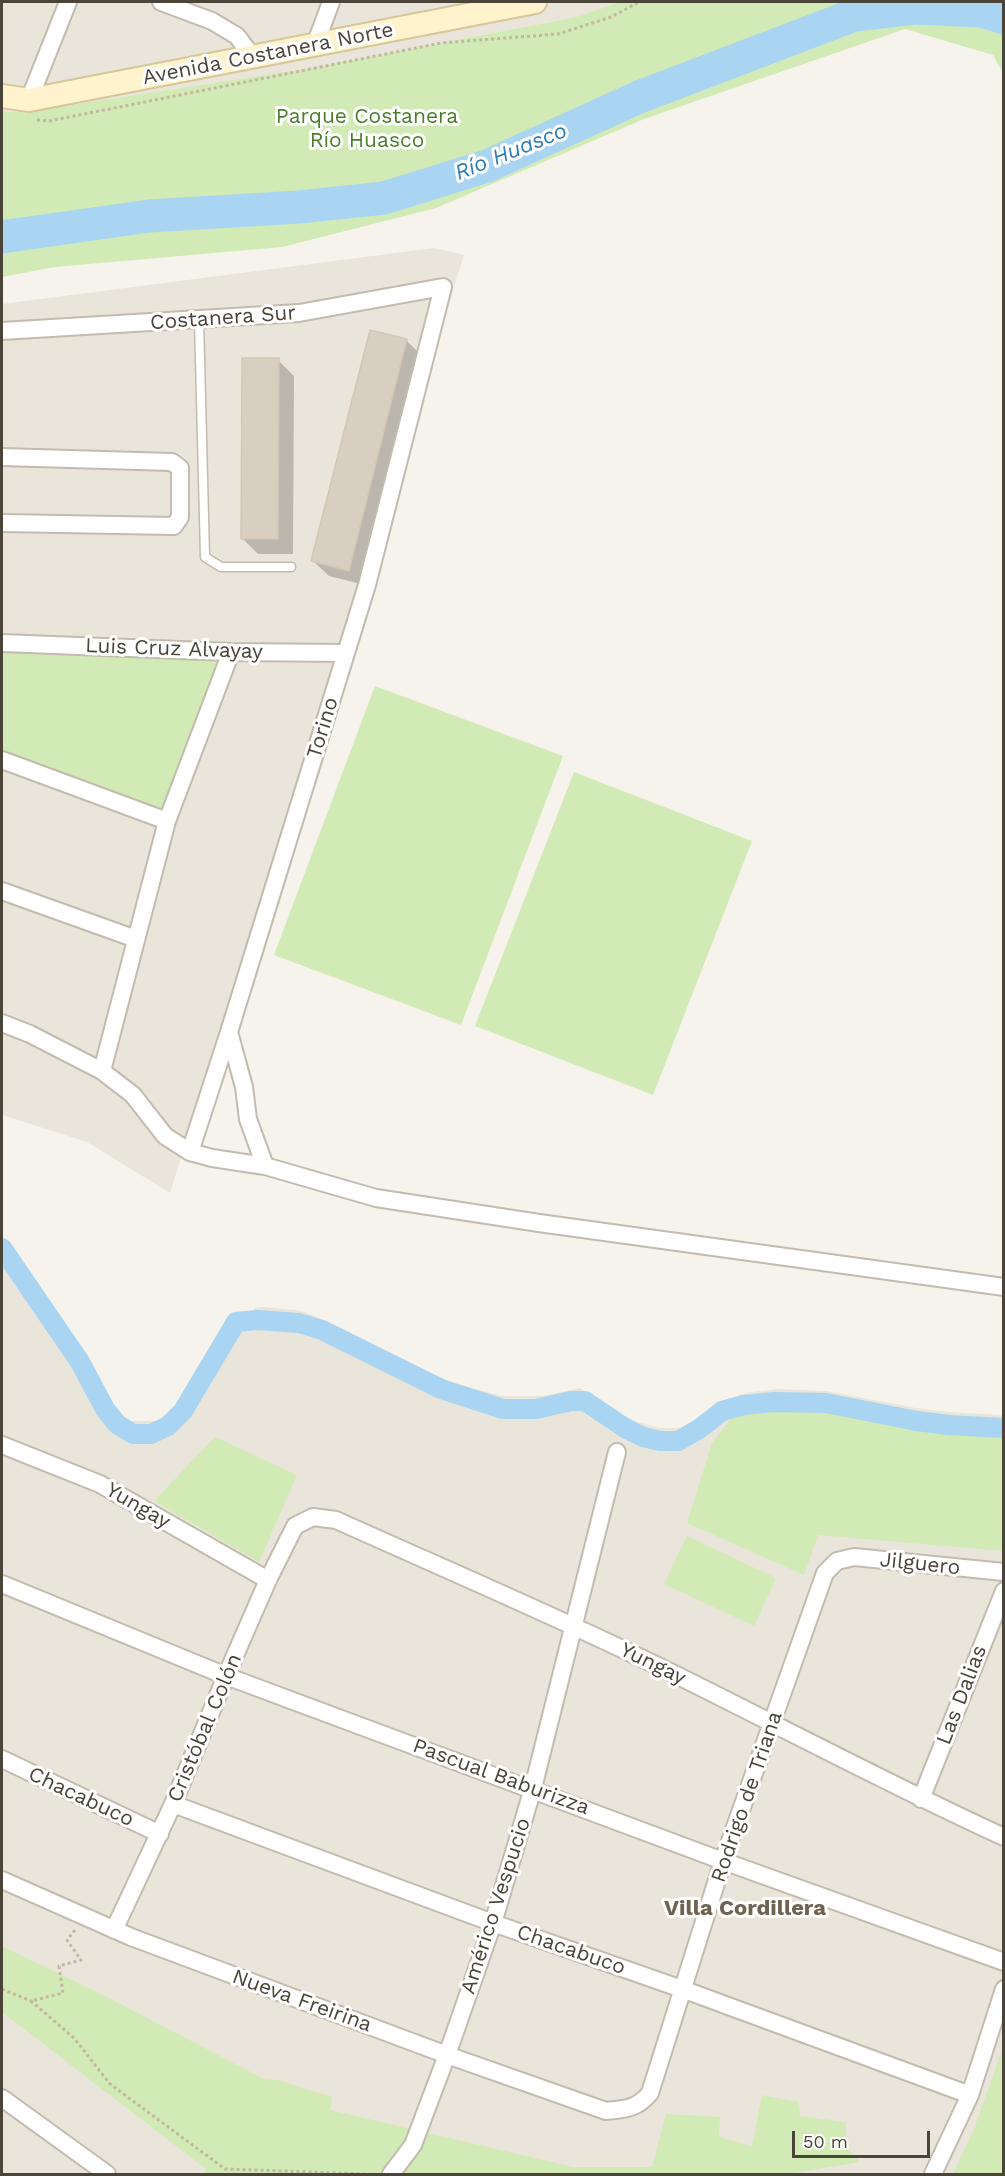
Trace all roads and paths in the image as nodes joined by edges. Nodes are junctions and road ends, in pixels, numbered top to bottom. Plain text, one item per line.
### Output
1 (68, 2) edge
2 (161, 2) edge
3 (331, 2) edge
4 (535, 2) edge
5 (639, 2) edge
6 (315, 45) junction
7 (252, 56) junction
8 (2, 96) edge
9 (29, 110) junction
10 (443, 287) joint
11 (199, 320) junction
12 (2, 331) edge
13 (2, 457) edge
14 (2, 523) edge
15 (291, 567) dead end
16 (2, 643) edge
17 (231, 652) junction
18 (346, 653) junction
19 (2, 760) edge
20 (168, 821) junction
21 (2, 891) edge
22 (136, 939) junction
23 (2, 1023) edge
24 (229, 1032) junction
25 (102, 1071) junction
26 (190, 1152) junction
27 (265, 1166) junction
28 (1004, 1287) edge
29 (2, 1445) edge
30 (617, 1452) dead end
31 (295, 1526) joint
32 (837, 1561) joint
33 (1004, 1572) edge
34 (268, 1580) junction
35 (2, 1584) edge
36 (1004, 1591) edge
37 (573, 1626) junction
38 (226, 1676) junction
39 (773, 1723) junction
40 (2, 1760) edge
41 (533, 1788) junction
42 (921, 1799) junction
43 (173, 1804) junction
44 (160, 1834) junction
45 (1004, 1837) edge
46 (723, 1861) junction
47 (2, 1880) edge
48 (85, 1916) junction
49 (492, 1923) junction
50 (114, 1930) junction
51 (1004, 1962) edge
52 (2, 1989) edge
53 (682, 1989) junction
54 (1004, 1989) edge
55 (31, 2001) junction
56 (447, 2055) junction
57 (970, 2095) junction
58 (2, 2098) edge
59 (606, 2111) joint
60 (250, 2169) junction
61 (932, 2173) edge
62 (107, 2175) edge
63 (250, 2175) edge
64 (366, 2175) edge
65 (391, 2175) edge

1 - 9 street
2 - 7 street
3 - 6 street
4 - 6 main road, Avenida Costanera Norte
5 - 9 path
6 - 7 main road, Avenida Costanera Norte
7 - 9 main road, Avenida Costanera Norte
8 - 9 main road, Avenida Costanera Norte
10 - 11 street, Costanera Sur
10 - 18 street, Torino
11 - 12 street, Costanera Sur
11 - 15 lane
13 - 14 street
16 - 17 street, Luis Cruz Alvayay
17 - 18 street, Luis Cruz Alvayay
17 - 20 street
18 - 24 street, Torino
19 - 20 street
20 - 22 street
21 - 22 street
22 - 25 street
23 - 25 street
24 - 26 street, Torino
24 - 27 street
25 - 26 street
26 - 27 street
27 - 28 street
29 - 34 street, Yungay
30 - 37 street, Américo Vespucio
31 - 34 street, Cristóbal Colón
31 - 37 street, Yungay
32 - 33 street, Jilguero
32 - 39 street, Rodrigo de Triana
34 - 38 street, Cristóbal Colón
35 - 38 street, Pascual Baburizza
36 - 42 street, Las Dalias
37 - 39 street, Yungay
37 - 41 street, Américo Vespucio
38 - 41 street, Pascual Baburizza
38 - 43 street, Cristóbal Colón
39 - 42 street, Yungay
39 - 46 street, Rodrigo de Triana
40 - 44 street, Chacabuco
41 - 46 street, Pascual Baburizza
41 - 49 street, Américo Vespucio
42 - 45 street, Yungay
43 - 44 street, Cristóbal Colón
43 - 49 street, Chacabuco
44 - 50 street, Cristóbal Colón
46 - 51 street, Pascual Baburizza
46 - 53 street, Rodrigo de Triana
47 - 48 street, Nueva Freirina
48 - 50 street, Nueva Freirina
48 - 55 path
49 - 53 street, Chacabuco
49 - 56 street, Américo Vespucio
50 - 56 street, Nueva Freirina
52 - 55 path
53 - 57 street, Chacabuco
53 - 59 street, Rodrigo de Triana
54 - 57 street
55 - 60 path
56 - 59 street, Nueva Freirina
56 - 65 street, Américo Vespucio
57 - 61 street
58 - 62 street
60 - 63 path
60 - 64 path

